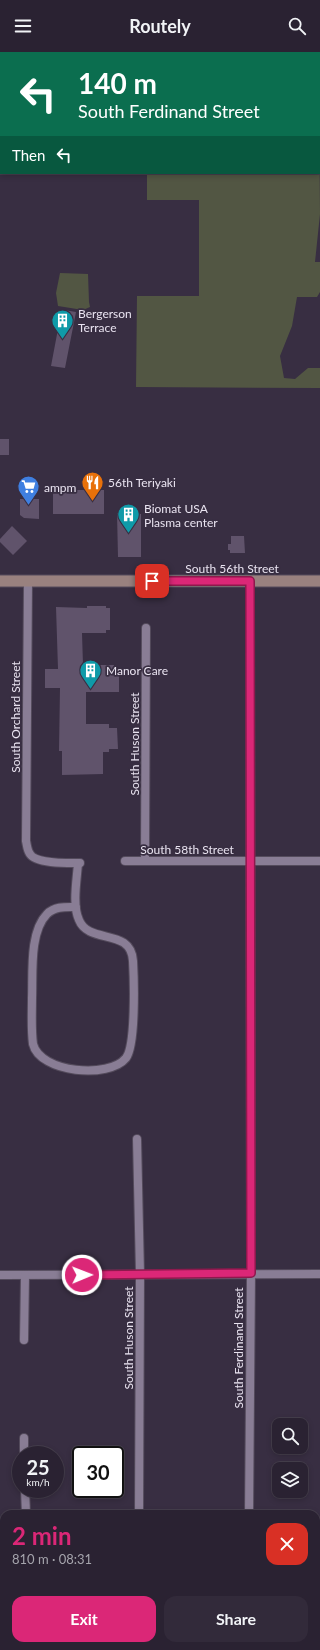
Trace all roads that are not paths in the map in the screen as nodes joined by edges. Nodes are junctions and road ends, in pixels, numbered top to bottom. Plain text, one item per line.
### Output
1 (0, 581) edge
2 (250, 581) junction
3 (320, 581) edge
4 (28, 582) junction
5 (146, 628) dead end
6 (145, 860) junction
7 (125, 861) dead end
8 (251, 861) junction
9 (320, 861) edge
10 (76, 907) junction
11 (138, 1139) dead end
12 (251, 1273) junction
13 (140, 1274) junction
14 (320, 1274) edge
15 (0, 1275) edge
16 (25, 1275) junction
17 (24, 1340) dead end
18 (24, 1438) dead end
19 (24, 1446) edge
20 (25, 1498) edge
21 (26, 1510) edge
22 (139, 1510) edge
23 (249, 1510) edge

1 - 4 main road, South 56th Street
2 - 3 main road, South 56th Street
2 - 4 main road, South 56th Street
2 - 8 street, South Ferdinand Street
4 - 10 street, South Orchard Street
5 - 6 street, South Huson Street
6 - 7 street, South 58th Street
6 - 8 street, South 58th Street
8 - 9 street, South 58th Street
8 - 12 street, South Ferdinand Street
10 - 10 street
11 - 13 street, South Huson Street
12 - 13 street
12 - 14 street
12 - 23 street, South Ferdinand Street
13 - 16 street
13 - 22 street, South Huson Street
15 - 16 street
16 - 17 street
18 - 19 street
20 - 21 street

